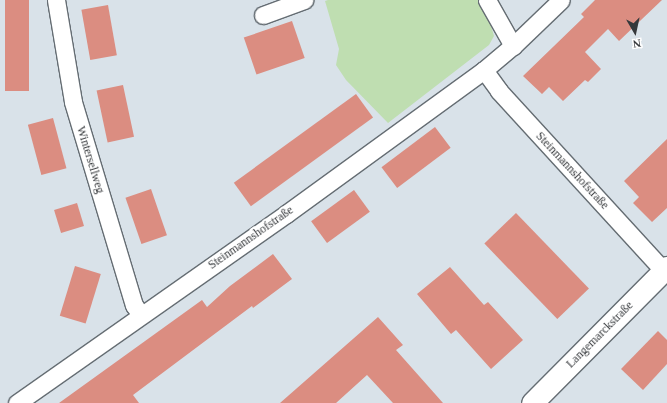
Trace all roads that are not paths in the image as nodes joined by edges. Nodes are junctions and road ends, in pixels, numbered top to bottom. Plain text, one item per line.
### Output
1 (56, 0) edge
2 (304, 0) edge
3 (487, 0) edge
4 (561, 0) edge
5 (263, 15) dead end
6 (513, 46) junction
7 (484, 70) junction
8 (665, 268) edge
9 (141, 316) junction
10 (16, 403) edge
11 (532, 403) edge

1 - 9 street, Wintersellweg
2 - 5 street
3 - 6 street
4 - 6 street, Steinmannshofstraße
6 - 7 street, Steinmannshofstraße
7 - 8 street, Steinmannshofstraße
7 - 9 street, Steinmannshofstraße
8 - 11 street, Langemarckstraße
9 - 10 street, Steinmannshofstraße

